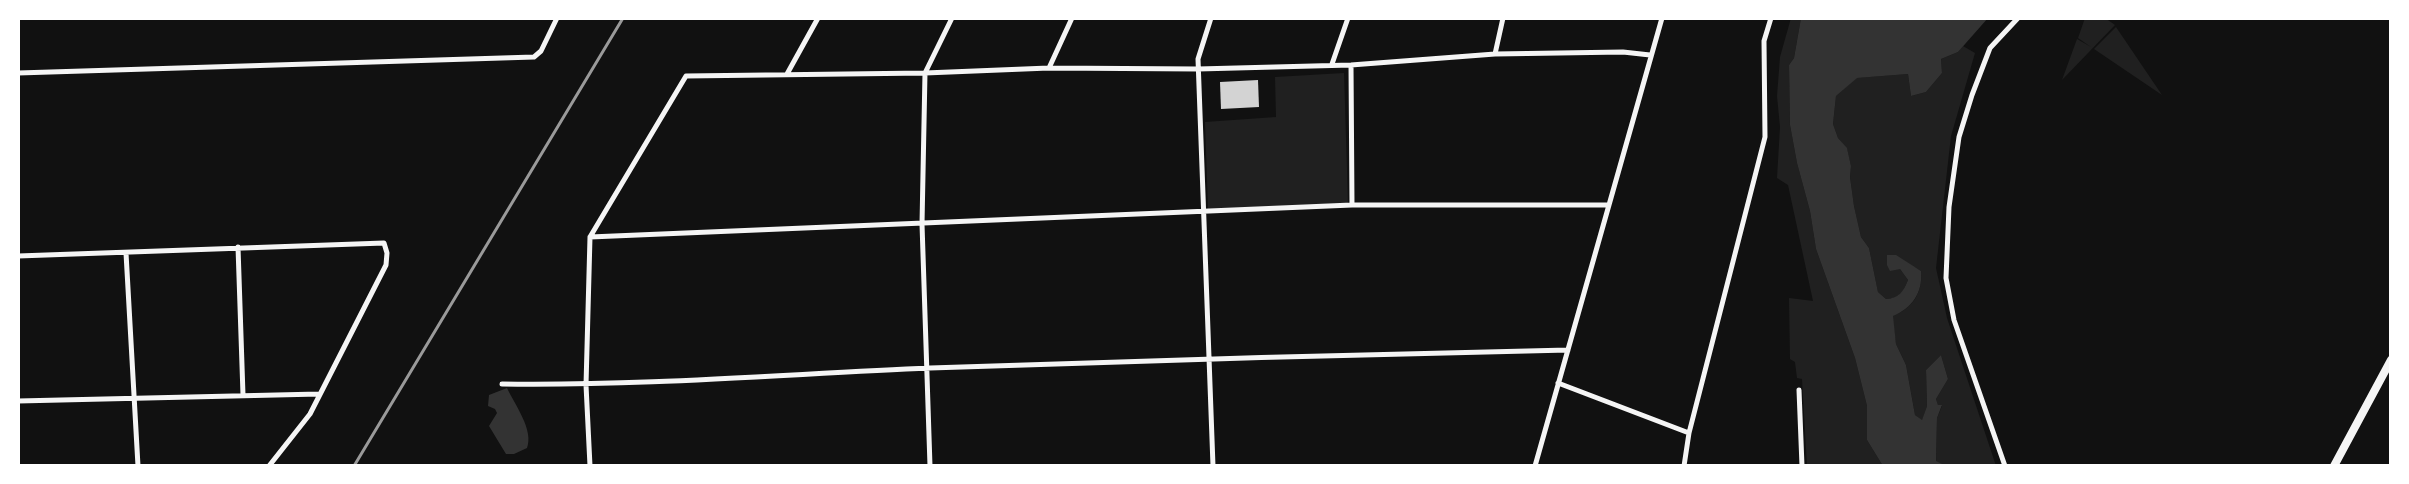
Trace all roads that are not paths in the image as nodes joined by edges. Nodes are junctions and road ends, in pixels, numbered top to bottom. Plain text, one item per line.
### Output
1 (557, 18) edge
2 (818, 18) edge
3 (952, 18) edge
4 (1072, 18) edge
5 (1211, 18) edge
6 (1348, 18) edge
7 (1503, 18) edge
8 (1662, 18) edge
9 (1771, 18) edge
10 (2018, 18) edge
11 (1495, 54) junction
12 (1650, 55) junction
13 (1332, 64) junction
14 (1351, 65) junction
15 (1049, 68) junction
16 (1198, 69) junction
17 (18, 73) edge
18 (925, 73) junction
19 (787, 74) junction
20 (1352, 205) junction
21 (1609, 205) junction
22 (1203, 212) junction
23 (922, 224) junction
24 (590, 237) junction
25 (238, 247) junction
26 (126, 253) junction
27 (18, 256) edge
28 (1568, 350) junction
29 (1209, 358) junction
30 (2391, 360) edge
31 (927, 369) junction
32 (1558, 383) junction
33 (502, 384) dead end
34 (586, 385) junction
35 (1799, 390) dead end
36 (319, 394) junction
37 (243, 395) junction
38 (135, 399) junction
39 (18, 401) edge
40 (1689, 433) junction
41 (138, 466) edge
42 (269, 466) edge
43 (590, 466) edge
44 (930, 466) edge
45 (1213, 466) edge
46 (1535, 466) edge
47 (1684, 466) edge
48 (1802, 466) edge
49 (2005, 466) edge
50 (2334, 466) edge

1 - 17 street
2 - 19 street
3 - 18 street
4 - 15 street
5 - 16 street
6 - 13 street
7 - 11 street
8 - 12 street
9 - 40 street
10 - 49 street
11 - 12 street
11 - 14 street
12 - 21 street
13 - 14 street
13 - 16 street
14 - 20 street
15 - 16 street
15 - 18 street
16 - 22 street
18 - 19 street
18 - 23 street
19 - 24 street
20 - 21 street
20 - 22 street
21 - 28 street
22 - 23 street
22 - 29 street
23 - 24 street
23 - 31 street
24 - 34 street
25 - 26 street
25 - 36 street
25 - 37 street
26 - 27 street
26 - 38 street
28 - 29 street
28 - 32 street
29 - 31 street
29 - 45 street
30 - 50 main road
31 - 34 street
31 - 44 street
32 - 40 street
32 - 46 street
33 - 34 street
34 - 43 street
35 - 48 street
36 - 37 street
36 - 42 street
37 - 38 street
38 - 39 street
38 - 41 street
40 - 47 street

